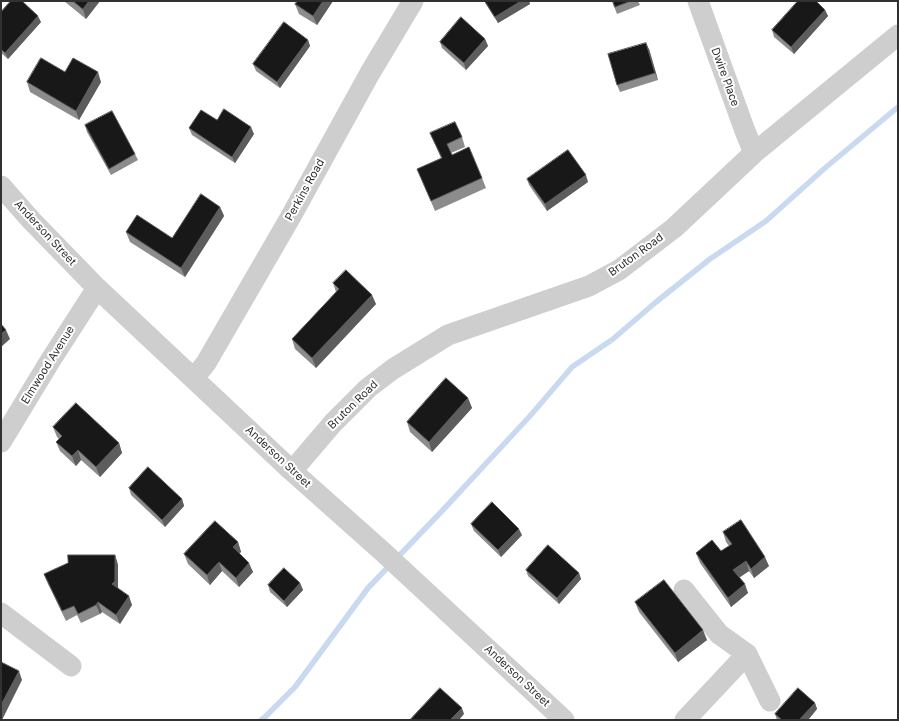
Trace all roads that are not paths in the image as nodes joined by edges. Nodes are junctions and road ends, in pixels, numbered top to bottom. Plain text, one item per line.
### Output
1 (413, 1) edge
2 (698, 1) edge
3 (898, 35) edge
4 (754, 153) junction
5 (1, 186) edge
6 (97, 288) junction
7 (194, 378) junction
8 (1, 442) edge
9 (292, 471) junction
10 (684, 590) dead end
11 (1, 613) edge
12 (747, 654) junction
13 (71, 666) dead end
14 (770, 702) dead end
15 (564, 720) edge
16 (685, 720) edge

1 - 7 street, Perkins Road
2 - 4 street, Dwire Place
3 - 4 street, Bruton Road
4 - 9 street, Bruton Road
5 - 6 street, Anderson Street
6 - 7 street, Anderson Street
6 - 8 street, Elmwood Avenue
7 - 9 street, Anderson Street
9 - 15 street, Anderson Street
10 - 12 street
11 - 13 street
12 - 14 street
12 - 16 street

